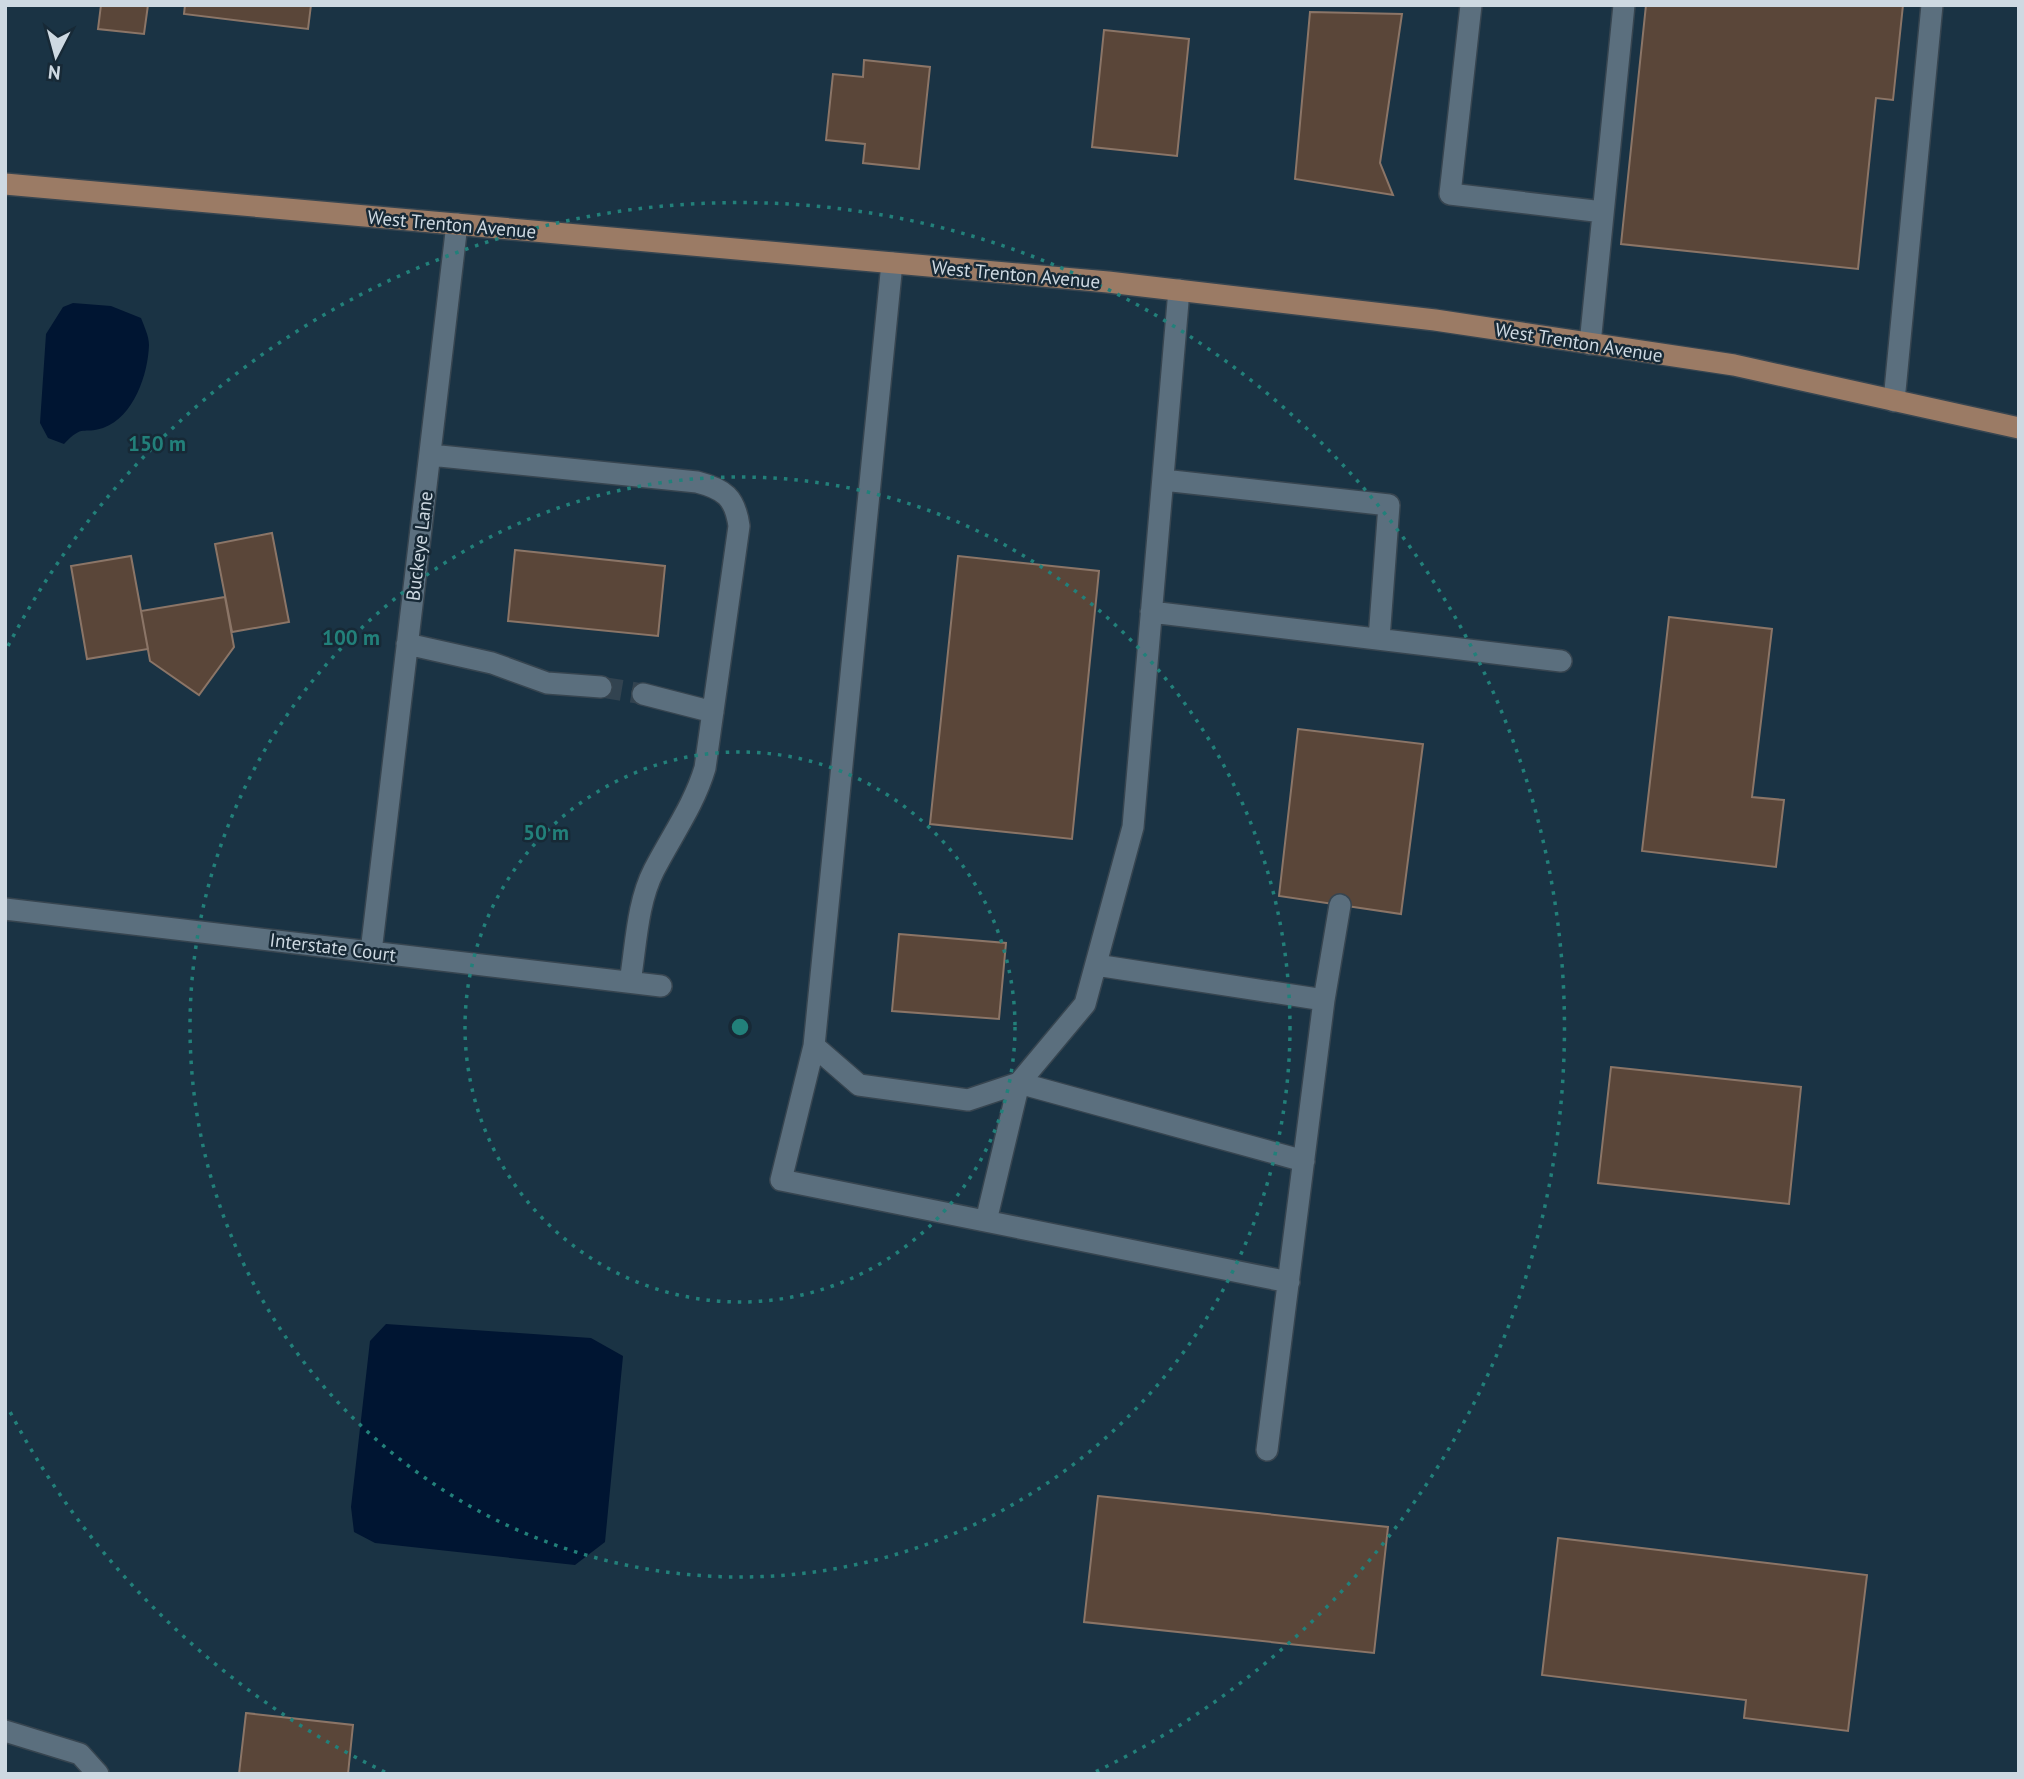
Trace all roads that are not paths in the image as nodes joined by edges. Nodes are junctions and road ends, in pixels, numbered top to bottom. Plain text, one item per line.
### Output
1 (1471, 5) edge
2 (1624, 5) edge
3 (1933, 5) edge
4 (5, 184) edge
5 (1603, 212) junction
6 (457, 224) junction
7 (892, 263) junction
8 (1179, 290) junction
9 (1590, 344) junction
10 (1894, 401) junction
11 (2019, 428) edge
12 (430, 455) junction
13 (1163, 480) junction
14 (1151, 612) junction
15 (1379, 639) junction
16 (407, 643) junction
17 (1561, 661) dead end
18 (601, 687) tunnel mouth
19 (643, 694) tunnel mouth
20 (713, 712) junction
21 (1339, 905) dead end
22 (5, 909) edge
23 (371, 952) junction
24 (1096, 965) junction
25 (630, 982) junction
26 (661, 986) dead end
27 (1324, 1000) junction
28 (814, 1045) junction
29 (1019, 1083) junction
30 (1304, 1161) junction
31 (986, 1221) junction
32 (1289, 1282) junction
33 (1267, 1450) dead end
34 (5, 1731) edge
35 (98, 1774) edge

1 - 5 street
2 - 5 street
3 - 10 street
4 - 6 main road, West Trenton Avenue
5 - 9 street
6 - 7 main road, West Trenton Avenue
6 - 12 street, Buckeye Lane
7 - 8 main road, West Trenton Avenue
7 - 28 street
8 - 9 main road, West Trenton Avenue
8 - 13 street
9 - 10 main road, West Trenton Avenue
10 - 11 main road, West Trenton Avenue
12 - 16 street, Buckeye Lane
12 - 20 street
13 - 14 street
13 - 15 street
14 - 15 street
14 - 24 street
15 - 17 street
16 - 18 street
16 - 23 street, Buckeye Lane
19 - 20 street
20 - 25 street
21 - 27 street
22 - 23 street, Interstate Court
23 - 25 street, Interstate Court
24 - 27 street
24 - 29 street
25 - 26 street, Interstate Court
27 - 30 street
28 - 29 street
28 - 31 street
29 - 30 street
29 - 31 street
30 - 32 street
31 - 32 street
32 - 33 street
34 - 35 street

